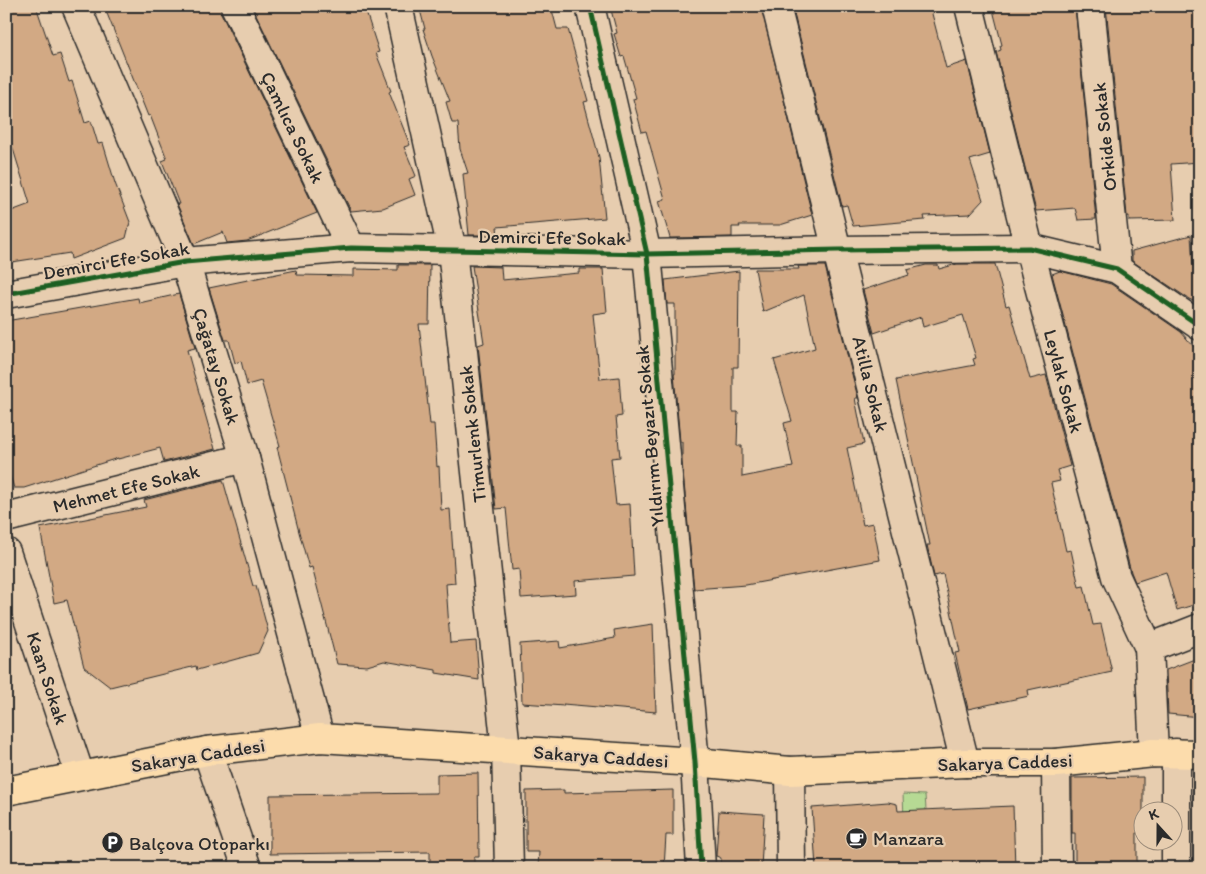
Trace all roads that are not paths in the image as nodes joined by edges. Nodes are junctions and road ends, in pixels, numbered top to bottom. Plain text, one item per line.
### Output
1 (76, 6) edge
2 (235, 6) edge
3 (398, 6) edge
4 (590, 6) edge
5 (776, 6) edge
6 (969, 6) edge
7 (1090, 6) edge
8 (351, 248) junction
9 (1029, 248) junction
10 (452, 250) junction
11 (838, 250) junction
12 (648, 254) junction
13 (185, 262) junction
14 (1117, 269) junction
15 (6, 294) edge
16 (1200, 326) edge
17 (245, 458) junction
18 (6, 518) edge
19 (6, 552) edge
20 (1200, 628) edge
21 (1149, 648) junction
22 (320, 738) junction
23 (506, 749) junction
24 (207, 751) junction
25 (1177, 754) edge
26 (695, 762) junction
27 (965, 763) junction
28 (1056, 763) junction
29 (790, 771) junction
30 (80, 775) junction
31 (6, 792) edge
32 (247, 868) edge
33 (509, 868) edge
34 (701, 868) edge
35 (791, 868) edge
36 (1057, 868) edge
37 (1176, 868) edge

1 - 13 street, Çağatay Sokak
2 - 8 street, Çamlıca Sokak
3 - 10 street, Timurlenk Sokak
4 - 12 street, Yıldırım Beyazıt Sokak
5 - 11 street, Atilla Sokak
6 - 9 street, Leylak Sokak
7 - 14 street, Orkide Sokak
8 - 10 street, Demirci Efe Sokak
8 - 13 street, Demirci Efe Sokak
9 - 11 street, Demirci Efe Sokak
9 - 14 street, Demirci Efe Sokak
9 - 21 street, Leylak Sokak
10 - 12 street, Demirci Efe Sokak
10 - 23 street, Timurlenk Sokak
11 - 12 street, Demirci Efe Sokak
11 - 27 street, Atilla Sokak
12 - 26 street, Yıldırım Beyazıt Sokak
13 - 15 street, Demirci Efe Sokak
13 - 17 street, Çağatay Sokak
14 - 16 street, Demirci Efe Sokak
17 - 18 street, Mehmet Efe Sokak
17 - 22 street, Çağatay Sokak
19 - 30 street, Kaan Sokak
20 - 21 street
21 - 25 street, Leylak Sokak
22 - 23 main road, Sakarya Caddesi
22 - 24 main road, Sakarya Caddesi
23 - 26 main road, Sakarya Caddesi
23 - 33 street, Timurlenk Sokak
24 - 30 main road, Sakarya Caddesi
24 - 32 street
25 - 28 main road, Sakarya Caddesi
25 - 37 street, Leylak Sokak
26 - 29 main road, Sakarya Caddesi
26 - 34 street, Yıldırım Beyazıt Sokak
27 - 28 main road, Sakarya Caddesi
27 - 29 main road, Sakarya Caddesi
28 - 36 street
29 - 35 street
30 - 31 main road, Sakarya Caddesi

